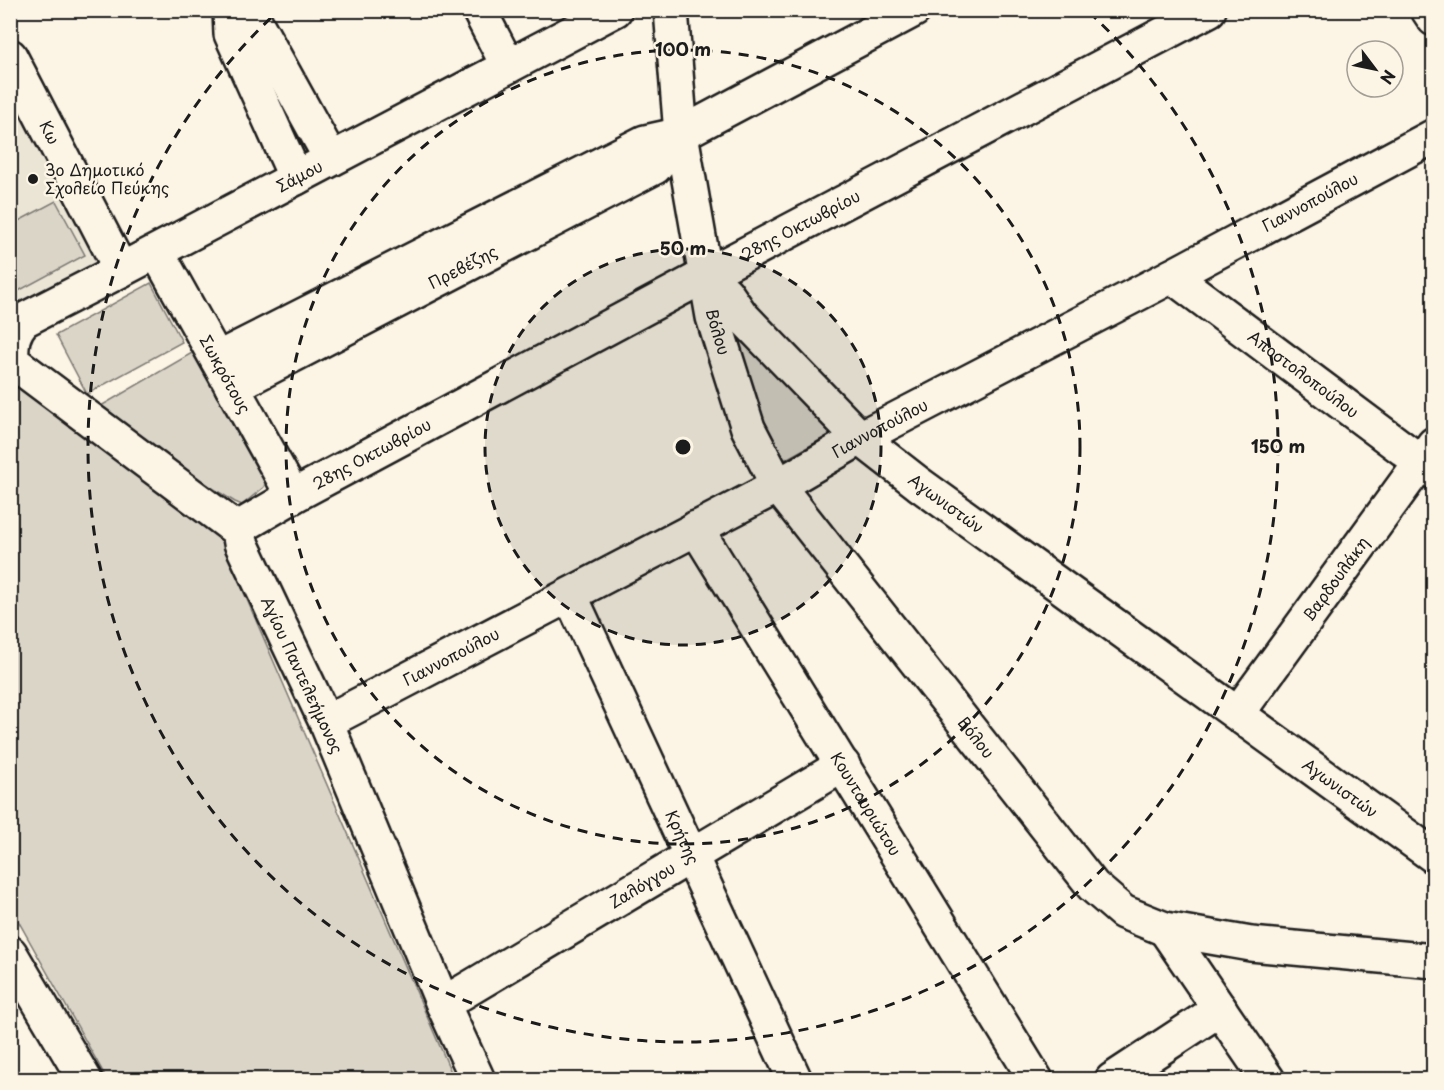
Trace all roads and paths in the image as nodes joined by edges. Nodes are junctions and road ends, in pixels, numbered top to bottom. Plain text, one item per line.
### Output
1 (230, 10) edge
2 (237, 10) edge
3 (479, 10) edge
4 (615, 10) edge
5 (671, 10) edge
6 (914, 10) edge
7 (1209, 10) edge
8 (1428, 10) edge
9 (1434, 19) edge
10 (10, 56) edge
11 (508, 66) junction
12 (681, 134) junction
13 (1434, 136) edge
14 (331, 159) junction
15 (296, 178) junction
16 (157, 252) junction
17 (121, 270) junction
18 (706, 275) junction
19 (1172, 276) junction
20 (11, 352) edge
21 (216, 359) junction
22 (232, 387) junction
23 (860, 438) junction
24 (1429, 460) edge
25 (778, 486) junction
26 (293, 496) junction
27 (696, 528) junction
28 (239, 531) junction
29 (570, 594) junction
30 (1238, 713) junction
31 (326, 722) junction
32 (843, 765) junction
33 (691, 854) junction
34 (1434, 856) edge
35 (1165, 929) junction
36 (10, 953) edge
37 (1434, 961) edge
38 (442, 1004) junction
39 (1220, 1009) junction
40 (85, 1080) edge
41 (478, 1080) edge
42 (795, 1080) edge
43 (1036, 1080) edge
44 (1112, 1080) edge
45 (1268, 1080) edge

1 - 15 street
2 - 14 street
3 - 11 street
4 - 11 street, Σάμου
5 - 12 street
6 - 12 street, Πρεβέζης
7 - 18 street, 28ης Οκτωβρίου
8 - 9 street
10 - 17 street, Κω
11 - 14 street, Σάμου
12 - 18 street
12 - 21 street, Πρεβέζης
12 - 22 street, Πρεβέζης
13 - 19 street, Γιαννοπούλου
14 - 15 street, Σάμου
15 - 16 street, Σάμου
16 - 17 street, Σάμου
16 - 21 street, Σωκρότους
17 - 20 street, Σάμου
18 - 23 street, Αγωνιστών
18 - 25 street, Βόλου
18 - 26 street, 28ης Οκτωβρίου
19 - 23 street, Γιαννοπούλου
19 - 24 street, Αποστολοπούλου
20 - 28 street
21 - 22 street, Σωκρότους
22 - 26 street, Σωκρότους
23 - 25 street, Γιαννοπούλου
23 - 30 street, Αγωνιστών
24 - 30 street, Βαρδουλάκη
25 - 27 street, Γιαννοπούλου
25 - 35 street, Βόλου
26 - 28 street, 28ης Οκτωβρίου
27 - 29 street, Γιαννοπούλου
27 - 32 street, Κουντουριώτου
28 - 31 street, Αγίου Παντελεήμονος
29 - 31 street, Γιαννοπούλου
29 - 33 street, Κρήτης
30 - 34 street, Αγωνιστών
31 - 38 street, Αγίου Παντελεήμονος
32 - 33 street, Ζαλόγγου
32 - 43 street, Κουντουριώτου
33 - 38 street, Ζαλόγγου
33 - 42 street, Κρήτης
35 - 37 street, Βόλου
35 - 39 street
36 - 40 street
38 - 41 street, Αγίου Παντελεήμονος
39 - 44 street
39 - 45 street

